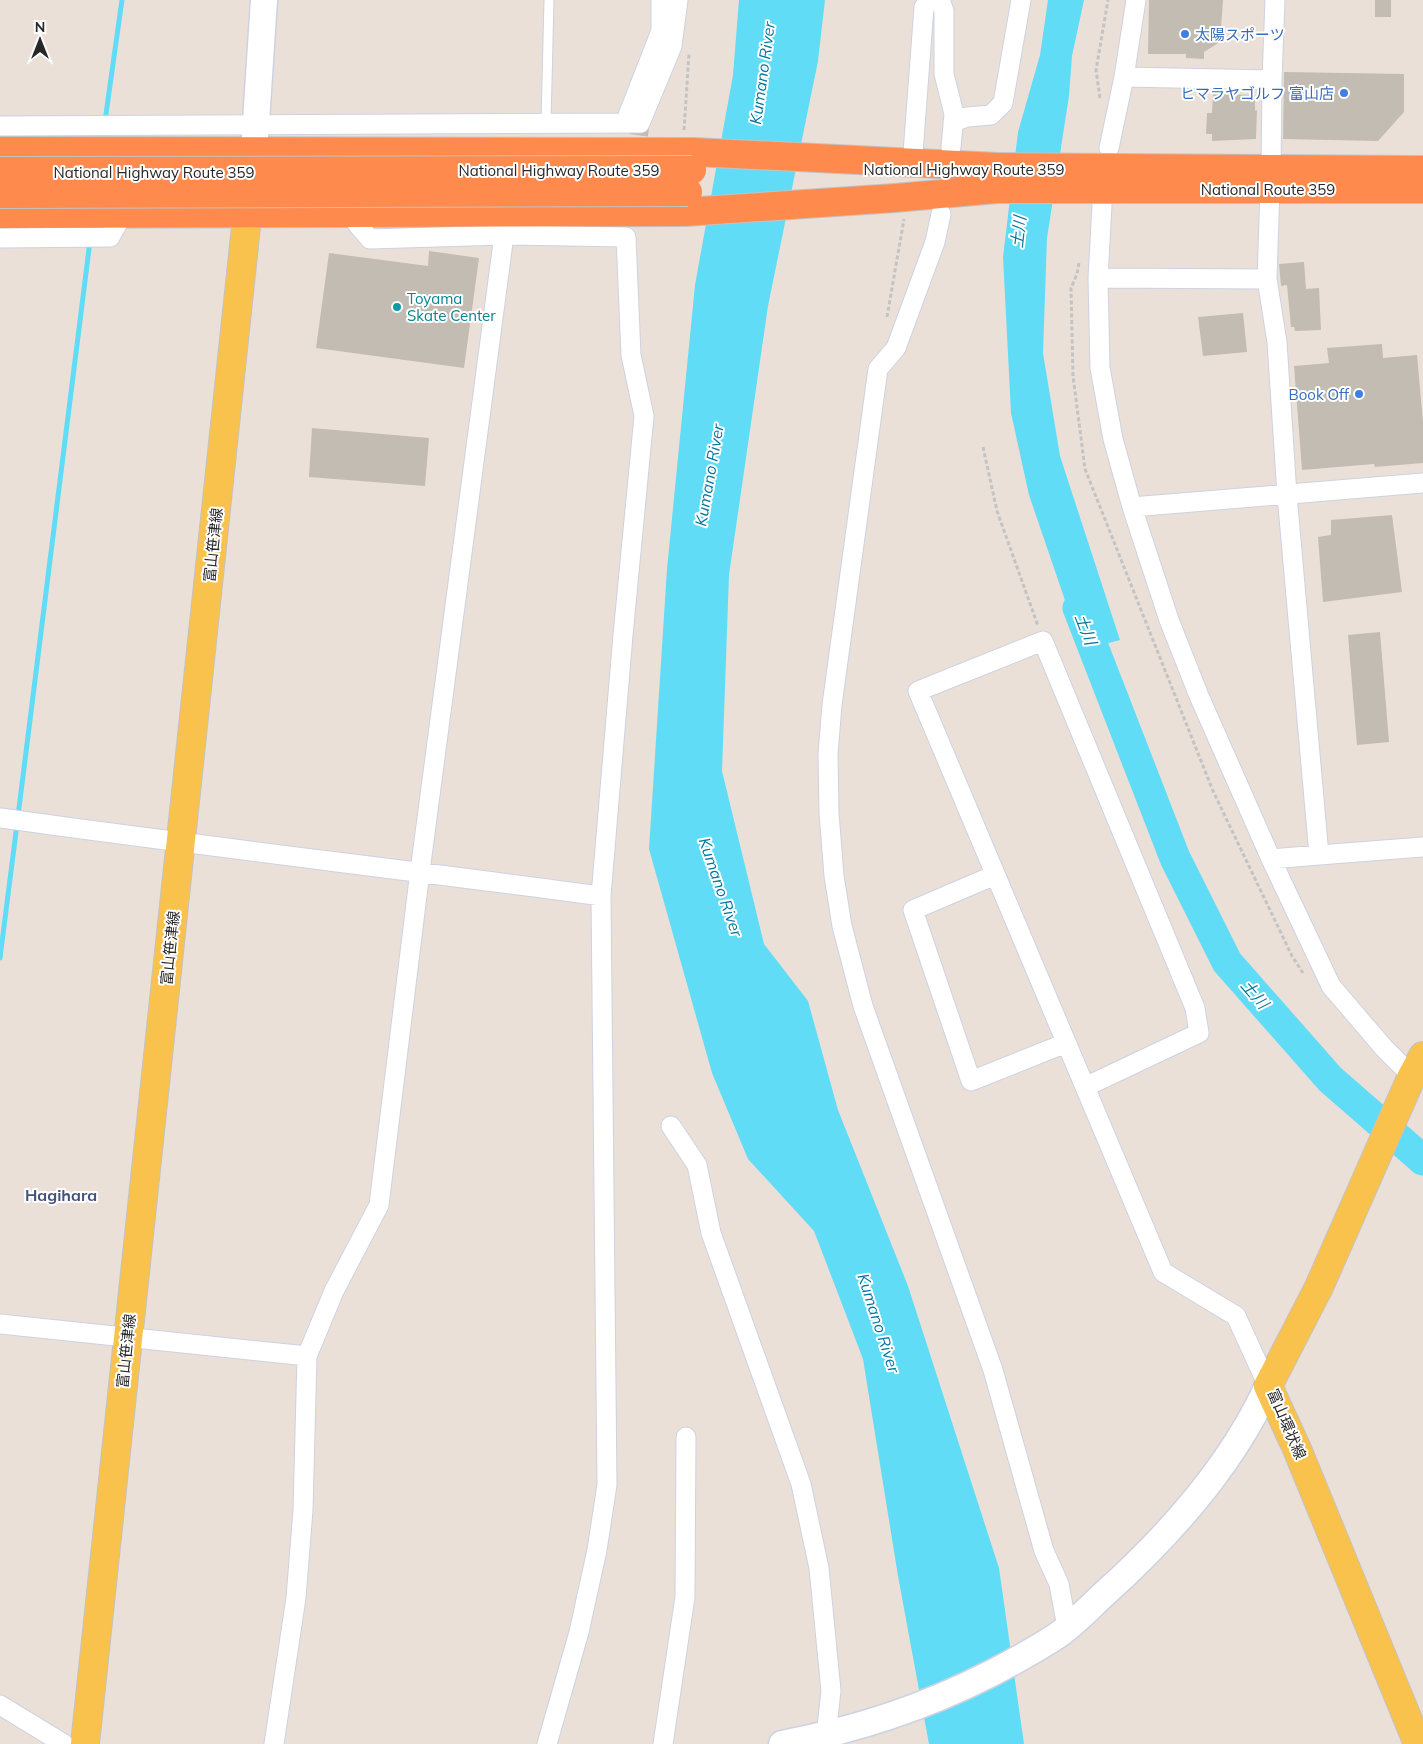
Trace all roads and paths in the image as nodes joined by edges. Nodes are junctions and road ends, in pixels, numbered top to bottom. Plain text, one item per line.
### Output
1 (264, 0) edge
2 (549, 0) edge
3 (661, 0) edge
4 (678, 0) edge
5 (930, 0) edge
6 (940, 0) edge
7 (1021, 0) edge
8 (1136, 0) edge
9 (1275, 0) edge
10 (689, 48) dead end
11 (1124, 77) junction
12 (1272, 80) junction
13 (625, 122) junction
14 (953, 122) junction
15 (546, 123) junction
16 (256, 125) junction
17 (0, 126) edge
18 (689, 143) junction
19 (950, 147) dead end
20 (0, 150) edge
21 (254, 152) junction
22 (1423, 170) edge
23 (0, 171) edge
24 (997, 178) junction
25 (1110, 178) junction
26 (1271, 179) junction
27 (900, 182) junction
28 (1423, 189) edge
29 (0, 194) edge
30 (350, 213) junction
31 (0, 214) edge
32 (114, 214) junction
33 (247, 214) junction
34 (941, 214) dead end
35 (504, 234) junction
36 (0, 238) edge
37 (1098, 278) junction
38 (1267, 279) junction
39 (886, 322) dead end
40 (983, 447) dead end
41 (1423, 483) edge
42 (1287, 495) junction
43 (1132, 507) junction
44 (1043, 641) junction
45 (0, 818) edge
46 (182, 843) junction
47 (1423, 847) edge
48 (1318, 856) junction
49 (1271, 859) junction
50 (420, 872) junction
51 (995, 875) junction
52 (601, 896) junction
53 (1066, 1043) junction
54 (1414, 1073) edge
55 (1085, 1087) junction
56 (671, 1126) dead end
57 (0, 1324) edge
58 (128, 1337) junction
59 (307, 1356) junction
60 (1268, 1386) junction
61 (686, 1437) dead end
62 (1063, 1631) junction
63 (0, 1705) edge
64 (830, 1738) edge
65 (64, 1744) edge
66 (85, 1744) edge
67 (274, 1744) edge
68 (546, 1744) edge
69 (662, 1744) edge
70 (782, 1744) edge
71 (1418, 1744) edge

1 - 16 street
2 - 15 lane
3 - 13 street
4 - 13 street
5 - 27 street
6 - 14 street
7 - 14 street
8 - 11 street
9 - 12 street
10 - 18 path
11 - 12 street
11 - 25 street
12 - 26 street
13 - 15 street
14 - 19 street
15 - 16 street
16 - 17 street
16 - 21 street
18 - 21 highway
18 - 27 highway
20 - 21 highway
21 - 33 main road, 富山笹津線
22 - 26 highway, National Route 359
23 - 27 highway, National Highway Route 359, bridge
24 - 25 highway, National Highway Route 359, bridge
24 - 27 highway
24 - 27 highway
25 - 26 highway, National Route 359
25 - 37 street
26 - 28 highway, National Route 359
26 - 38 street
27 - 29 highway, National Highway Route 359, bridge
27 - 30 highway
27 - 39 path
30 - 33 highway
30 - 35 street
31 - 32 highway
32 - 33 highway
32 - 36 street
33 - 46 main road, 富山笹津線
34 - 62 street
35 - 50 street
35 - 52 street
37 - 38 street
37 - 43 street
38 - 42 street
40 - 44 path
41 - 42 street
42 - 43 street
42 - 48 street
43 - 49 street
44 - 51 street
44 - 55 street
45 - 46 street
46 - 50 street
46 - 58 main road, 富山笹津線
47 - 48 street
48 - 49 street
49 - 54 street
50 - 52 street
50 - 59 street
51 - 53 street
51 - 53 street
52 - 68 street
53 - 55 street
54 - 60 main road, 富山環状線
55 - 60 street
56 - 64 street
57 - 58 street
58 - 59 street
58 - 66 main road, 富山笹津線
59 - 67 street
60 - 62 street
60 - 71 main road, 富山環状線
61 - 69 street
62 - 64 street
63 - 65 street
64 - 70 street

